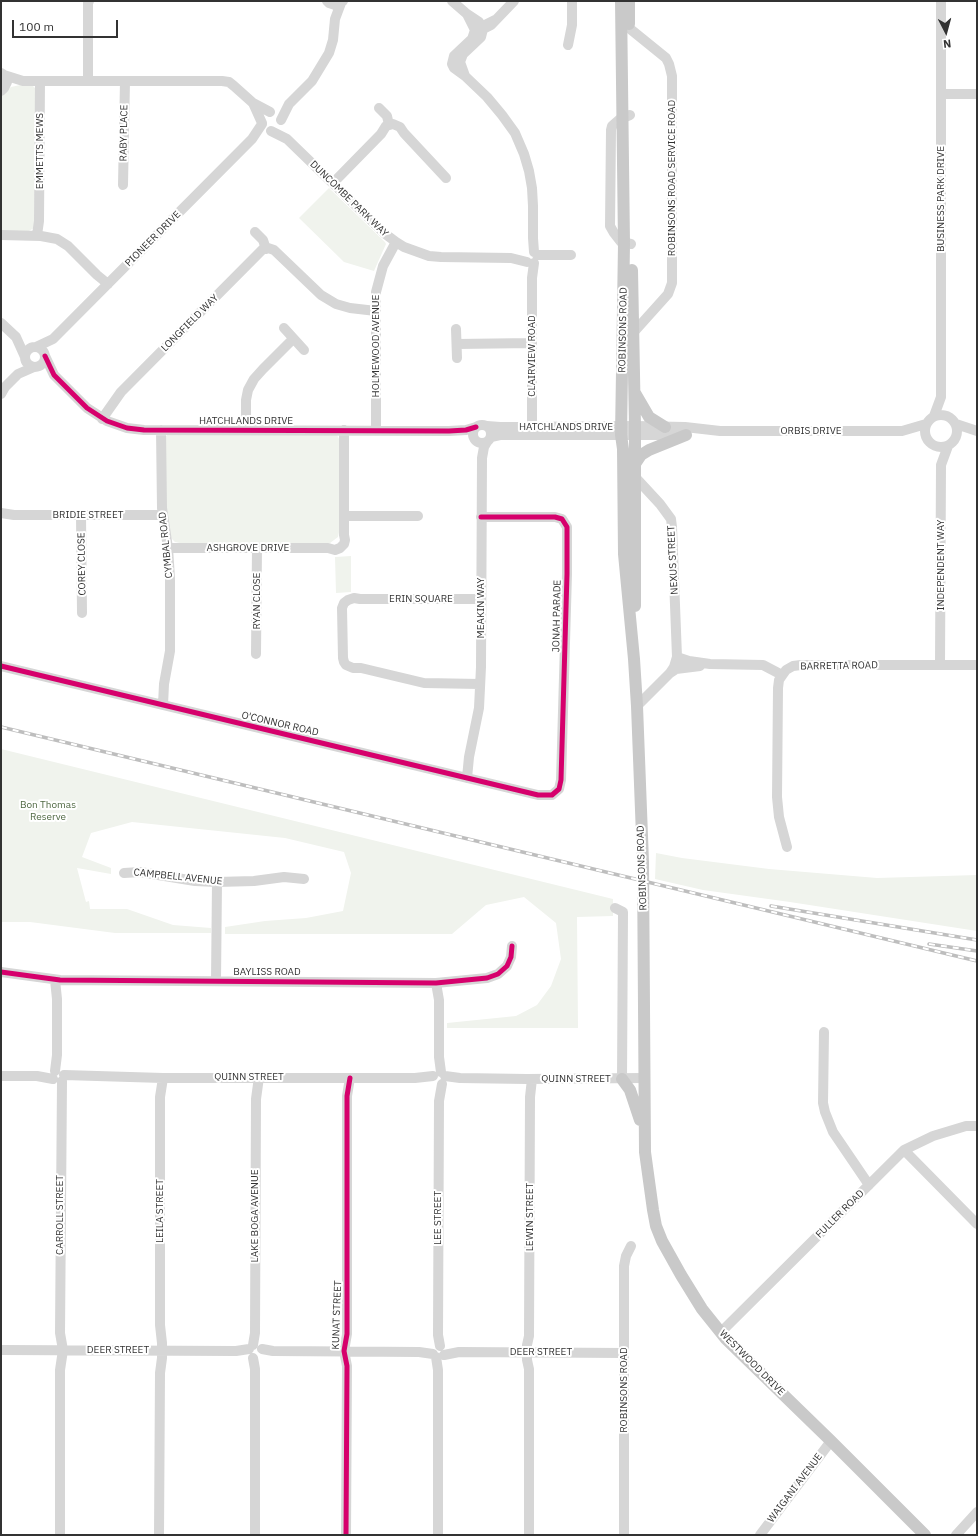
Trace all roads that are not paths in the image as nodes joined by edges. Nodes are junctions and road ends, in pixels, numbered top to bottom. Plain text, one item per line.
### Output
1 (89, 1) edge
2 (452, 1) edge
3 (514, 1) edge
4 (572, 1) edge
5 (621, 1) edge
6 (629, 1) edge
7 (941, 1) edge
8 (328, 2) edge
9 (343, 2) edge
10 (335, 19) junction
11 (480, 28) junction
12 (629, 28) junction
13 (568, 45) dead end
14 (2, 72) edge
15 (23, 81) junction
16 (40, 81) junction
17 (88, 81) junction
18 (124, 81) junction
19 (3, 90) edge
20 (941, 94) junction
21 (977, 94) edge
22 (253, 103) junction
23 (289, 104) junction
24 (379, 108) dead end
25 (271, 112) junction
26 (626, 115) junction
27 (281, 120) junction
28 (262, 124) junction
29 (389, 125) junction
30 (271, 131) junction
31 (381, 134) junction
32 (404, 134) junction
33 (252, 139) junction
34 (287, 139) junction
35 (446, 178) dead end
36 (333, 183) junction
37 (123, 185) dead end
38 (255, 232) dead end
39 (1, 235) edge
40 (39, 235) junction
41 (396, 242) junction
42 (628, 244) junction
43 (266, 249) junction
44 (571, 254) dead end
45 (532, 258) junction
46 (106, 285) junction
47 (376, 311) junction
48 (1, 323) edge
49 (284, 328) dead end
50 (456, 329) dead end
51 (633, 333) junction
52 (16, 337) junction
53 (53, 339) junction
54 (293, 339) junction
55 (532, 343) junction
56 (457, 344) junction
57 (35, 347) junction
58 (304, 350) dead end
59 (45, 356) junction
60 (26, 358) junction
61 (456, 358) dead end
62 (35, 367) junction
63 (18, 374) junction
64 (54, 375) junction
65 (634, 392) junction
66 (1, 394) edge
67 (941, 397) junction
68 (934, 416) junction
69 (105, 420) junction
70 (952, 420) junction
71 (926, 424) junction
72 (481, 427) junction
73 (665, 427) junction
74 (161, 430) junction
75 (246, 430) junction
76 (344, 430) junction
77 (376, 430) junction
78 (621, 430) junction
79 (635, 430) junction
80 (449, 431) junction
81 (532, 431) junction
82 (720, 431) junction
83 (902, 431) junction
84 (977, 431) edge
85 (686, 436) junction
86 (956, 438) junction
87 (482, 439) junction
88 (929, 442) junction
89 (948, 446) junction
90 (941, 465) junction
91 (635, 471) junction
92 (1, 513) edge
93 (14, 515) junction
94 (81, 515) junction
95 (163, 515) junction
96 (344, 516) junction
97 (418, 516) dead end
98 (1, 517) edge
99 (481, 517) junction
100 (168, 548) junction
101 (257, 548) junction
102 (481, 599) junction
103 (82, 613) dead end
104 (256, 654) dead end
105 (677, 657) junction
106 (634, 659) junction
107 (710, 664) junction
108 (940, 665) junction
109 (977, 665) edge
110 (1, 666) edge
111 (670, 673) junction
112 (782, 675) junction
113 (480, 684) junction
114 (160, 704) junction
115 (637, 706) junction
116 (464, 777) junction
117 (555, 793) joint
118 (787, 847) dead end
119 (124, 873) dead end
120 (304, 879) dead end
121 (217, 882) junction
122 (615, 908) dead end
123 (512, 946) dead end
124 (1, 972) edge
125 (57, 980) junction
126 (216, 981) junction
127 (439, 982) junction
128 (824, 1032) dead end
129 (1, 1076) edge
130 (58, 1077) junction
131 (160, 1077) junction
132 (256, 1077) junction
133 (347, 1078) junction
134 (438, 1078) junction
135 (644, 1078) junction
136 (529, 1079) junction
137 (622, 1079) junction
138 (977, 1126) edge
139 (645, 1145) junction
140 (904, 1150) junction
141 (869, 1185) junction
142 (977, 1224) edge
143 (631, 1246) dead end
144 (721, 1332) junction
145 (1, 1350) edge
146 (60, 1350) junction
147 (160, 1350) junction
148 (255, 1351) junction
149 (347, 1351) junction
150 (438, 1352) junction
151 (530, 1352) junction
152 (624, 1353) junction
153 (831, 1441) junction
154 (977, 1512) edge
155 (60, 1535) edge
156 (159, 1535) edge
157 (255, 1535) edge
158 (346, 1535) edge
159 (438, 1535) edge
160 (529, 1535) edge
161 (624, 1535) edge
162 (760, 1535) edge
163 (925, 1535) edge
164 (956, 1535) edge

1 - 17 street
2 - 11 street
3 - 11 street
4 - 13 street
5 - 26 main road, ROBINSONS ROAD
6 - 12 main road, ROBINSONS ROAD
7 - 20 street, BUSINESS PARK DRIVE
8 - 9 street
8 - 10 street
9 - 10 street
10 - 23 street
11 - 45 street, CLAIRVIEW ROAD
12 - 26 main road, ROBINSONS ROAD
12 - 51 street, ROBINSONS ROAD SERVICE ROAD
14 - 15 street
14 - 19 street
15 - 16 street
15 - 19 street
16 - 17 street
16 - 40 street, EMMETTS MEWS
17 - 18 street
18 - 22 street
18 - 37 street, RABY PLACE
20 - 21 street
20 - 67 street, BUSINESS PARK DRIVE
22 - 25 street
22 - 28 street
23 - 25 street
23 - 27 street
24 - 29 street
25 - 27 street
25 - 28 street
26 - 42 main road, ROBINSONS ROAD
27 - 30 street
27 - 34 street, DUNCOMBE PARK WAY
28 - 30 street
28 - 33 street, PIONEER DRIVE
29 - 31 street
29 - 32 street
30 - 33 street, PIONEER DRIVE
30 - 34 street, DUNCOMBE PARK WAY
31 - 32 street
31 - 36 street
32 - 35 street
33 - 46 street, PIONEER DRIVE
34 - 36 street, DUNCOMBE PARK WAY
36 - 41 street, DUNCOMBE PARK WAY
38 - 43 street
39 - 40 street
40 - 46 street
41 - 45 street, DUNCOMBE PARK WAY
41 - 47 street, HOLMEWOOD AVENUE
42 - 51 main road, ROBINSONS ROAD
42 - 78 main road, ROBINSONS ROAD
43 - 47 street
43 - 69 street, LONGFIELD WAY
44 - 45 street, DUNCOMBE PARK WAY
45 - 55 street, CLAIRVIEW ROAD
46 - 53 street, PIONEER DRIVE
47 - 77 street, HOLMEWOOD AVENUE
48 - 52 street
49 - 54 street
50 - 56 street
51 - 65 main road, ROBINSONS ROAD
52 - 57 street
52 - 60 street
53 - 57 street, PIONEER DRIVE
53 - 59 street, PIONEER DRIVE
54 - 58 street
54 - 75 street
55 - 56 street
55 - 81 street, CLAIRVIEW ROAD
56 - 61 street
57 - 59 street
57 - 60 street
59 - 62 street
59 - 64 street, HATCHLANDS DRIVE
60 - 62 street
60 - 63 street
62 - 63 street
62 - 64 street, HATCHLANDS DRIVE
63 - 66 street
64 - 69 street, HATCHLANDS DRIVE
65 - 73 main road
65 - 79 main road, ROBINSONS ROAD
67 - 68 street, BUSINESS PARK DRIVE
67 - 70 street, BUSINESS PARK DRIVE
68 - 70 street
68 - 71 street
69 - 74 street, HATCHLANDS DRIVE
70 - 84 street
70 - 86 street
71 - 83 street, ORBIS DRIVE
71 - 88 street
72 - 80 street, HATCHLANDS DRIVE
72 - 81 street, HATCHLANDS DRIVE
72 - 87 street, MEAKIN WAY
72 - 87 street
73 - 79 street, ORBIS DRIVE
73 - 82 street, ORBIS DRIVE
74 - 75 street, HATCHLANDS DRIVE
74 - 95 street, CYMBAL ROAD
75 - 76 street, HATCHLANDS DRIVE
76 - 77 street, HATCHLANDS DRIVE
76 - 96 street, ASHGROVE DRIVE
77 - 80 street, HATCHLANDS DRIVE
78 - 79 street, HATCHLANDS DRIVE
78 - 81 street, HATCHLANDS DRIVE
78 - 106 main road, ROBINSONS ROAD
79 - 85 street, ORBIS DRIVE
79 - 91 main road, ROBINSONS ROAD
80 - 87 street, HATCHLANDS DRIVE
81 - 87 street, HATCHLANDS DRIVE
82 - 83 street, ORBIS DRIVE
82 - 85 street, ORBIS DRIVE
83 - 88 street, ORBIS DRIVE
84 - 86 street
85 - 91 main road
86 - 89 street
87 - 99 street, MEAKIN WAY
88 - 89 street
88 - 90 street, INDEPENDENT WAY
89 - 90 street, INDEPENDENT WAY
90 - 108 street, INDEPENDENT WAY
91 - 105 street, NEXUS STREET
91 - 106 main road, ROBINSONS ROAD
92 - 93 street, BRIDIE STREET
93 - 94 street, BRIDIE STREET
93 - 98 street, BRIDIE STREET
94 - 95 street, BRIDIE STREET
94 - 103 street, COREY CLOSE
95 - 100 street, CYMBAL ROAD
96 - 97 street
96 - 101 street, ASHGROVE DRIVE
99 - 102 street, MEAKIN WAY
99 - 117 street, JONAH PARADE
100 - 101 street, ASHGROVE DRIVE
100 - 114 street, CYMBAL ROAD
101 - 104 street, RYAN CLOSE
102 - 113 street, MEAKIN WAY
102 - 113 street, ERIN SQUARE
105 - 107 street, NEXUS STREET
105 - 111 street, NEXUS STREET
106 - 115 main road, ROBINSONS ROAD
107 - 111 street, NEXUS STREET
107 - 112 street, NEXUS STREET
108 - 109 street, BARRETTA ROAD
108 - 112 street, BARRETTA ROAD
110 - 114 street, O'CONNOR ROAD
111 - 115 street, NEXUS STREET
112 - 118 street
113 - 116 street, MEAKIN WAY
114 - 116 street, O'CONNOR ROAD
115 - 135 main road, ROBINSONS ROAD
116 - 117 street, O'CONNOR ROAD
119 - 121 street, CAMPBELL AVENUE
120 - 121 street, CAMPBELL AVENUE
121 - 126 street
122 - 137 street, ROBINSONS ROAD
123 - 127 street, BAYLISS ROAD
124 - 125 street, BAYLISS ROAD
125 - 126 street, BAYLISS ROAD
125 - 130 street, CARROLL STREET
126 - 127 street, BAYLISS ROAD
127 - 134 street, LEE STREET
128 - 141 street
129 - 130 street, QUINN STREET
130 - 131 street, QUINN STREET
130 - 146 street, CARROLL STREET
131 - 132 street, QUINN STREET
131 - 147 street, LEILA STREET
132 - 133 street, QUINN STREET
132 - 148 street, LAKE BOGA AVENUE
133 - 134 street, QUINN STREET
133 - 149 street, KUNAT STREET
134 - 136 street, QUINN STREET
134 - 150 street, LEE STREET
135 - 137 street, QUINN STREET
135 - 139 main road, WESTWOOD DRIVE
136 - 137 street, QUINN STREET
136 - 151 street, LEWIN STREET
137 - 139 main road
138 - 140 street, FULLER ROAD
139 - 144 main road, WESTWOOD DRIVE
140 - 141 street, FULLER ROAD
140 - 142 street
141 - 144 street, FULLER ROAD
143 - 152 street, ROBINSONS ROAD
144 - 153 main road, WESTWOOD DRIVE
145 - 146 street, DEER STREET
146 - 147 street, DEER STREET
146 - 155 street, CARROLL STREET
147 - 148 street, DEER STREET
147 - 156 street, LEILA STREET
148 - 149 street, DEER STREET
148 - 157 street, LAKE BOGA AVENUE
149 - 150 street, DEER STREET
149 - 158 street, KUNAT STREET
150 - 151 street, DEER STREET
150 - 159 street, LEE STREET
151 - 152 street, DEER STREET
151 - 160 street, LEWIN STREET
152 - 161 street, ROBINSONS ROAD
153 - 162 street, WAIGANI AVENUE
153 - 163 main road, WESTWOOD DRIVE
154 - 164 street

